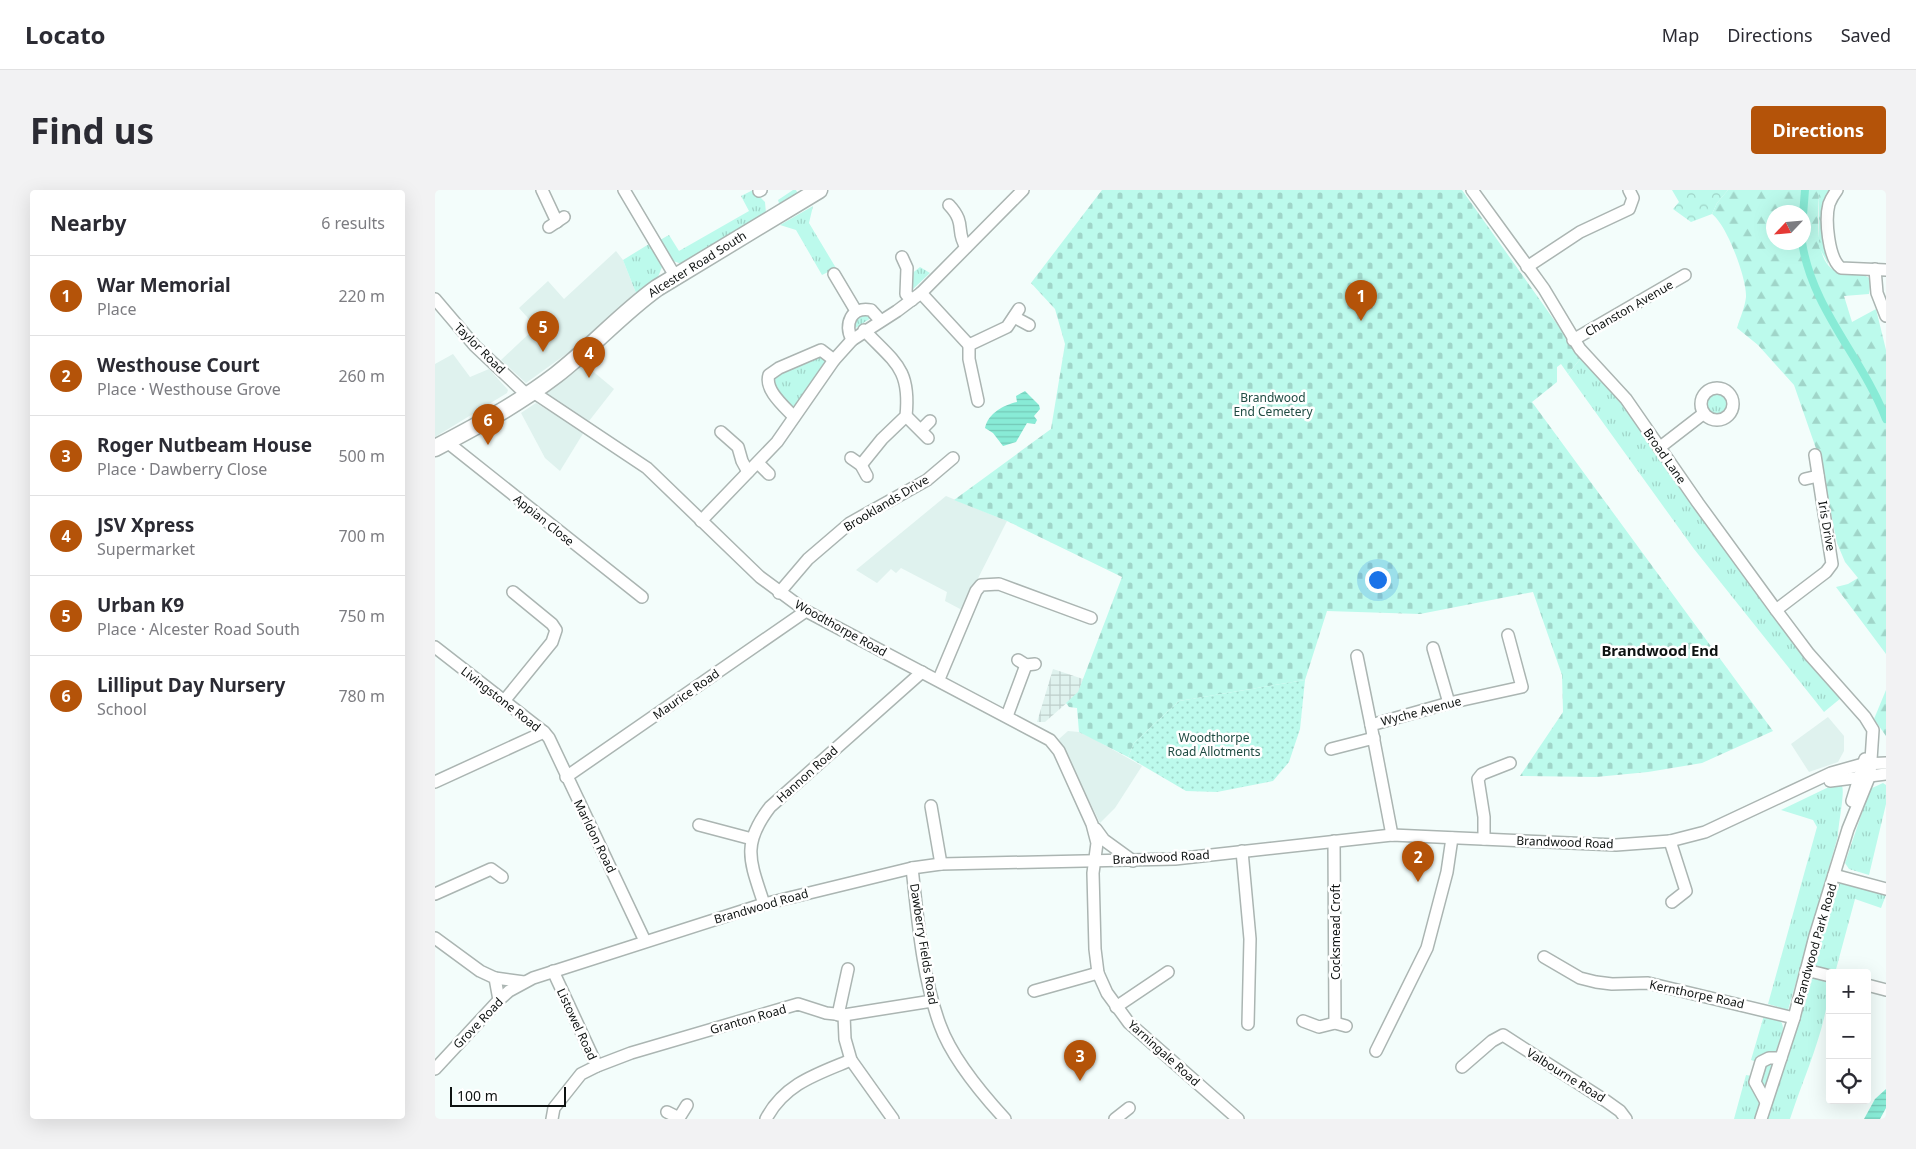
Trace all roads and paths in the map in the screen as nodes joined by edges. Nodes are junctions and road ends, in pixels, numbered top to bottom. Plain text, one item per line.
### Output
1 (542, 190) edge
2 (624, 190) edge
3 (819, 190) edge
4 (1023, 190) edge
5 (1472, 190) edge
6 (1629, 190) edge
7 (1837, 190) edge
8 (949, 205) dead end
9 (557, 222) dead end
10 (966, 248) junction
11 (902, 257) dead end
12 (1527, 268) junction
13 (1881, 270) edge
14 (834, 274) dead end
15 (1685, 275) dead end
16 (675, 276) junction
17 (916, 296) junction
18 (435, 299) edge
19 (856, 311) junction
20 (1886, 316) edge
21 (880, 320) junction
22 (1029, 325) dead end
23 (864, 330) junction
24 (851, 340) junction
25 (1573, 340) junction
26 (969, 345) junction
27 (834, 360) junction
28 (530, 393) junction
29 (979, 401) dead end
30 (1703, 414) dead end
31 (906, 416) junction
32 (794, 417) junction
33 (930, 421) dead end
34 (721, 432) dead end
35 (441, 445) edge
36 (1659, 448) junction
37 (1815, 455) dead end
38 (851, 458) dead end
39 (953, 458) dead end
40 (757, 463) junction
41 (861, 464) junction
42 (748, 472) junction
43 (769, 474) dead end
44 (867, 476) dead end
45 (1818, 476) junction
46 (1805, 479) dead end
47 (701, 521) junction
48 (513, 592) dead end
49 (779, 593) junction
50 (642, 597) dead end
51 (1776, 610) junction
52 (806, 611) junction
53 (1091, 617) dead end
54 (1508, 635) dead end
55 (435, 647) edge
56 (1433, 648) dead end
57 (1357, 656) dead end
58 (1027, 663) dead end
59 (923, 672) junction
60 (939, 679) junction
61 (504, 702) junction
62 (1449, 703) junction
63 (1007, 716) junction
64 (1865, 717) junction
65 (1371, 725) junction
66 (1873, 730) junction
67 (544, 732) junction
68 (1374, 738) junction
69 (1331, 748) dead end
70 (1886, 762) edge
71 (1510, 763) dead end
72 (1865, 770) junction
73 (1886, 774) edge
74 (566, 777) junction
75 (435, 782) edge
76 (931, 806) dead end
77 (1093, 824) junction
78 (699, 825) dead end
79 (1392, 835) junction
80 (1452, 838) junction
81 (752, 839) junction
82 (1484, 839) junction
83 (1334, 841) junction
84 (1670, 841) junction
85 (1242, 851) junction
86 (1096, 860) junction
87 (1133, 861) junction
88 (941, 864) junction
89 (912, 868) junction
90 (1834, 875) junction
91 (502, 877) dead end
92 (1886, 889) edge
93 (435, 894) edge
94 (1672, 902) dead end
95 (764, 904) junction
96 (435, 938) edge
97 (645, 941) junction
98 (1544, 957) dead end
99 (848, 969) dead end
100 (1806, 970) junction
101 (553, 971) junction
102 (1168, 972) dead end
103 (1098, 974) junction
104 (1826, 975) edge
105 (495, 978) junction
106 (525, 982) junction
107 (1871, 986) edge
108 (1886, 990) edge
109 (1033, 991) dead end
110 (499, 1000) junction
111 (932, 1002) junction
112 (1116, 1006) junction
113 (841, 1015) junction
114 (1794, 1018) junction
115 (1303, 1021) dead end
116 (1248, 1024) dead end
117 (1377, 1052) dead end
118 (1781, 1058) junction
119 (851, 1060) junction
120 (597, 1066) junction
121 (1462, 1067) dead end
122 (435, 1069) edge
123 (1766, 1102) junction
124 (687, 1105) dead end
125 (1129, 1108) dead end
126 (667, 1112) dead end
127 (679, 1118) edge
128 (552, 1119) edge
129 (766, 1119) edge
130 (893, 1119) edge
131 (1005, 1119) edge
132 (1115, 1119) edge
133 (1238, 1119) edge
134 (1626, 1119) edge
135 (1761, 1119) edge

1 - 9 street
2 - 16 street
3 - 16 highway, Alcester Road South
4 - 10 street
5 - 12 street, Broad Lane
6 - 12 street
7 - 13 street
8 - 10 street
10 - 17 street
11 - 17 street
12 - 25 street, Broad Lane
13 - 20 street
14 - 19 street
15 - 25 street, Chanston Avenue
16 - 28 highway, Alcester Road South
17 - 21 street
17 - 26 street
18 - 28 street, Taylor Road
19 - 21 street
19 - 24 street
21 - 23 street
22 - 26 street
23 - 24 street
23 - 31 street
24 - 27 street
25 - 36 street, Broad Lane
26 - 29 street
27 - 32 street
27 - 32 street
28 - 35 highway, Alcester Road South
28 - 47 street, Woodthorpe Road
30 - 36 street
31 - 33 street
31 - 41 street
32 - 40 street
34 - 42 street
35 - 50 street, Appian Close
36 - 51 street, Broad Lane
37 - 45 street, Iris Drive
38 - 41 street
39 - 49 street, Brooklands Drive
40 - 42 street
40 - 43 street
41 - 44 street
42 - 47 street
45 - 46 street
45 - 51 street, Iris Drive
47 - 49 street, Woodthorpe Road
48 - 61 street
49 - 52 street, Woodthorpe Road
51 - 64 street, Broad Lane
52 - 59 street, Woodthorpe Road
52 - 74 street, Maurice Road
53 - 60 street
54 - 62 street, Wyche Avenue
55 - 61 street, Livingstone Road
56 - 62 street
57 - 65 street
58 - 63 street
59 - 60 street, Woodthorpe Road
59 - 81 street, Hannon Road
60 - 63 street, Woodthorpe Road
61 - 67 street, Livingstone Road
62 - 65 street, Wyche Avenue
63 - 77 street, Woodthorpe Road
64 - 66 street, Broad Lane
64 - 72 street
65 - 68 street, Wyche Avenue
66 - 70 street, Broad Lane
66 - 72 street
67 - 74 street, Marldon Road
67 - 75 street, Livingstone Road
68 - 69 street
68 - 79 street, Wyche Avenue
70 - 72 street
71 - 82 street
72 - 73 street
72 - 84 street, Brandwood Road
72 - 90 street, Brandwood Park Road
74 - 97 street, Marldon Road
76 - 88 street
77 - 86 street, Woodthorpe Road
77 - 87 street, Woodthorpe Road
78 - 81 street
79 - 80 street, Brandwood Road
79 - 83 street, Brandwood Road
80 - 82 street, Brandwood Road
80 - 117 street
81 - 95 street, Hannon Road
82 - 84 street, Brandwood Road
83 - 85 street, Brandwood Road
83 - 115 street, Cocksmead Croft
84 - 94 street
85 - 87 street, Brandwood Road
85 - 116 street
86 - 87 street, Brandwood Road
86 - 88 street, Brandwood Road
86 - 103 street, Yarningale Road
88 - 89 street, Brandwood Road
89 - 95 street, Brandwood Road
89 - 111 street, Dawberry Fields Road
90 - 92 street
90 - 100 street, Brandwood Park Road
91 - 93 street
95 - 97 street, Brandwood Road
96 - 105 street
97 - 101 street, Brandwood Road
98 - 114 street, Kernthorpe Road
99 - 113 street
100 - 104 street
100 - 114 street, Brandwood Park Road
101 - 106 street, Brandwood Road
101 - 120 street, Listowel Road
102 - 112 street
103 - 109 street
103 - 112 street, Yarningale Road
105 - 106 street
105 - 110 street
106 - 110 street, Grove Road
107 - 108 street
110 - 122 street, Grove Road
111 - 113 street, Granton Road
111 - 131 street, Dawberry Fields Road
112 - 133 street, Yarningale Road
113 - 119 street
113 - 120 street, Granton Road
114 - 118 street, Brandwood Park Road
118 - 123 street, Brandwood Park Road
118 - 123 street
119 - 129 street
119 - 130 street
120 - 128 street, Listowel Road
121 - 134 street, Valbourne Road
123 - 135 street, Brandwood Park Road
124 - 127 street
125 - 132 street
126 - 127 street

